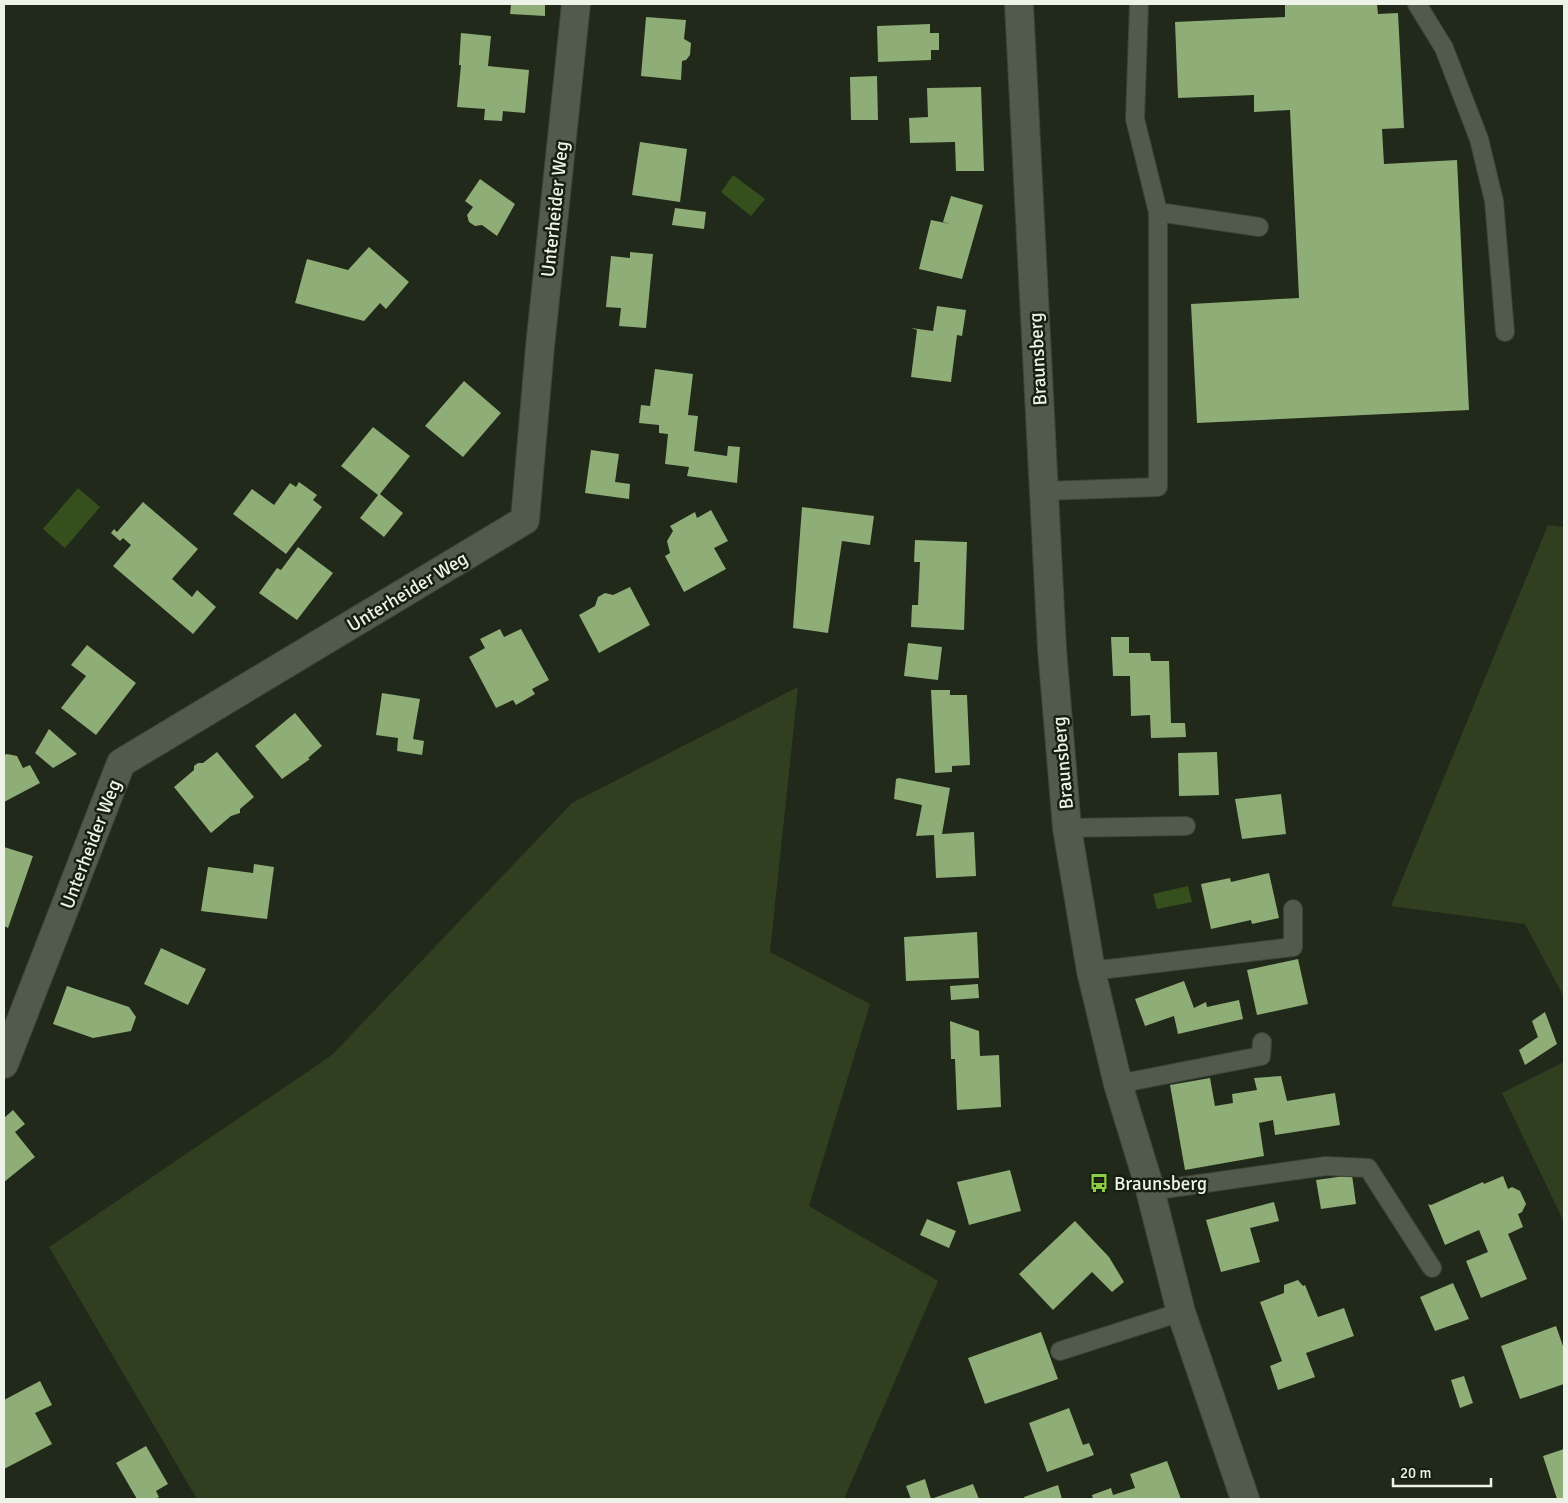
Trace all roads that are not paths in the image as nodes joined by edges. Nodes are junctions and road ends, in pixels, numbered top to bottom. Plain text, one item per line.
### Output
1 (576, 4) edge
2 (1019, 4) edge
3 (1139, 4) edge
4 (1417, 4) edge
5 (1158, 212) junction
6 (1259, 227) dead end
7 (1505, 332) dead end
8 (1044, 492) junction
9 (1186, 826) dead end
10 (1068, 828) junction
11 (1293, 909) dead end
12 (1091, 972) junction
13 (1262, 1042) dead end
14 (4, 1064) edge
15 (1118, 1084) junction
16 (1150, 1191) junction
17 (1432, 1268) dead end
18 (1180, 1312) junction
19 (1060, 1351) dead end
20 (1245, 1499) edge

1 - 14 main road, Unterheider Weg
2 - 8 main road, Braunsberg
3 - 5 lane
4 - 7 lane
5 - 6 lane
5 - 8 lane
8 - 10 main road, Braunsberg
9 - 10 lane
10 - 12 main road, Braunsberg
11 - 12 lane
12 - 15 main road, Braunsberg
13 - 15 lane
15 - 16 main road, Braunsberg
16 - 17 lane
16 - 18 main road, Braunsberg
18 - 19 lane
18 - 20 main road, Braunsberg

